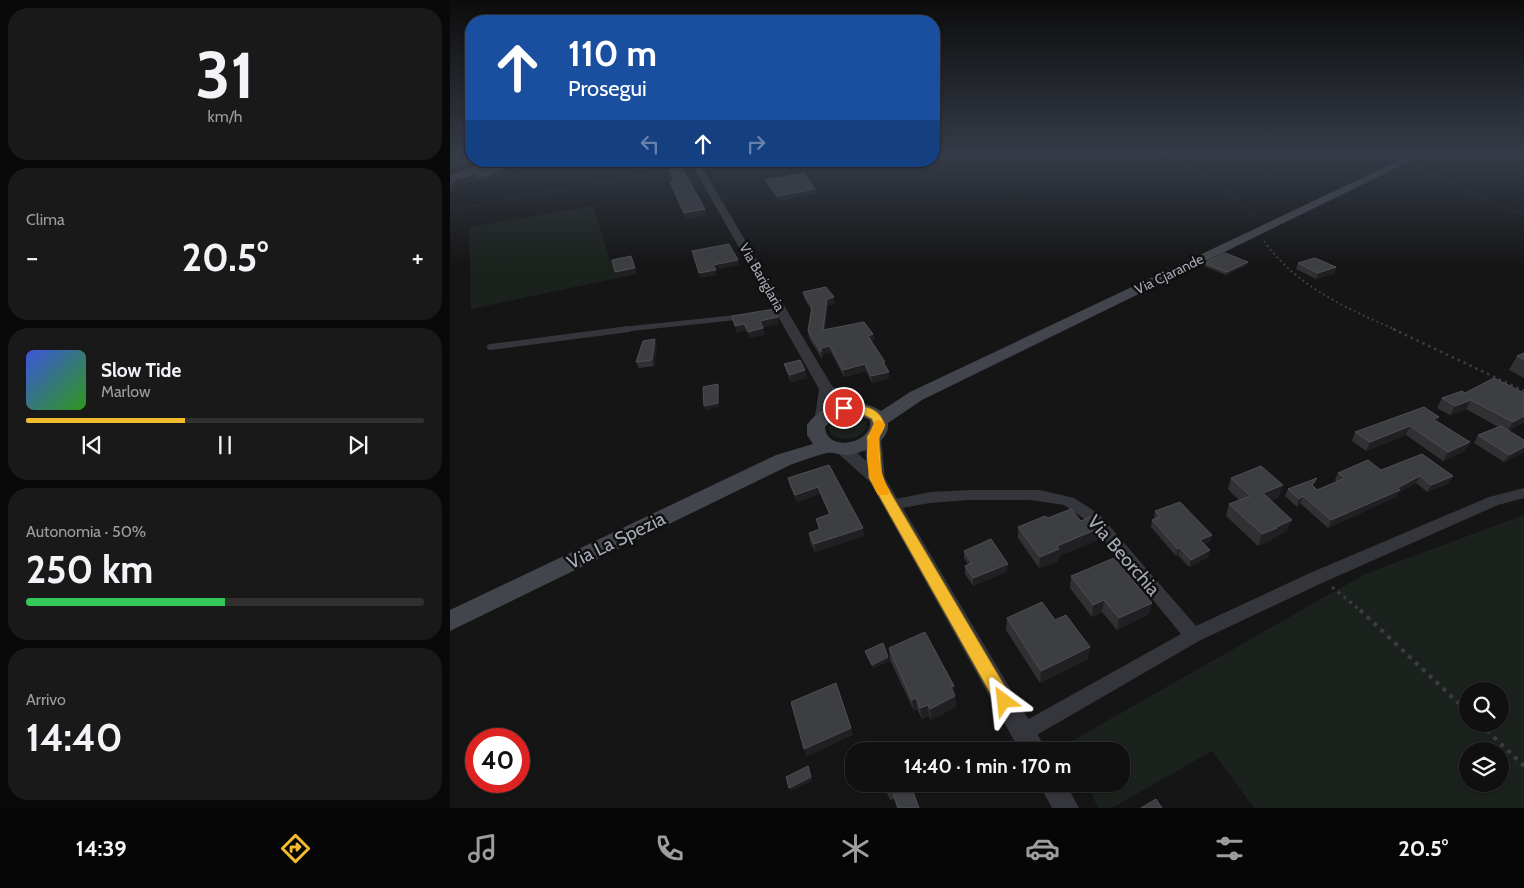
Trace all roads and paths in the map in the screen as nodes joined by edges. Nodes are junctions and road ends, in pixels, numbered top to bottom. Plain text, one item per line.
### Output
1 (553, 191) edge
2 (711, 191) edge
3 (1227, 191) edge
4 (1344, 191) edge
5 (1467, 191) edge
6 (450, 210) edge
7 (1524, 216) edge
8 (1260, 231) junction
9 (748, 316) edge
10 (490, 347) dead end
11 (826, 389) junction
12 (1524, 391) edge
13 (916, 396) junction
14 (856, 408) junction
15 (819, 422) junction
16 (876, 429) junction
17 (834, 447) junction
18 (782, 460) junction
19 (876, 478) junction
20 (1524, 493) edge
21 (891, 505) junction
22 (1316, 578) junction
23 (450, 621) edge
24 (1193, 636) junction
25 (1459, 704) edge
26 (1488, 732) edge
27 (1023, 733) junction
28 (1028, 742) edge
29 (1524, 766) edge
30 (1057, 792) edge
31 (1066, 808) edge

1 - 6 path
2 - 11 street, Via Bariglaria
3 - 8 path
4 - 8 main road, Via Cjarande
5 - 7 path
8 - 12 path
8 - 13 main road, Via Cjarande
9 - 10 lane
11 - 14 street
11 - 15 street
13 - 14 main road, Via Cjarande
13 - 16 main road, Via Cjarande
14 - 15 main road
14 - 16 main road
15 - 17 main road
15 - 18 main road, Via La Spezia
16 - 17 main road
16 - 19 street
17 - 18 main road, Via La Spezia
17 - 19 street
18 - 23 main road, Via La Spezia
19 - 21 street
20 - 22 street
21 - 24 street, Via Beorchia
21 - 27 street
22 - 24 street
22 - 25 path
24 - 27 street
26 - 29 path
27 - 28 street
30 - 31 street

